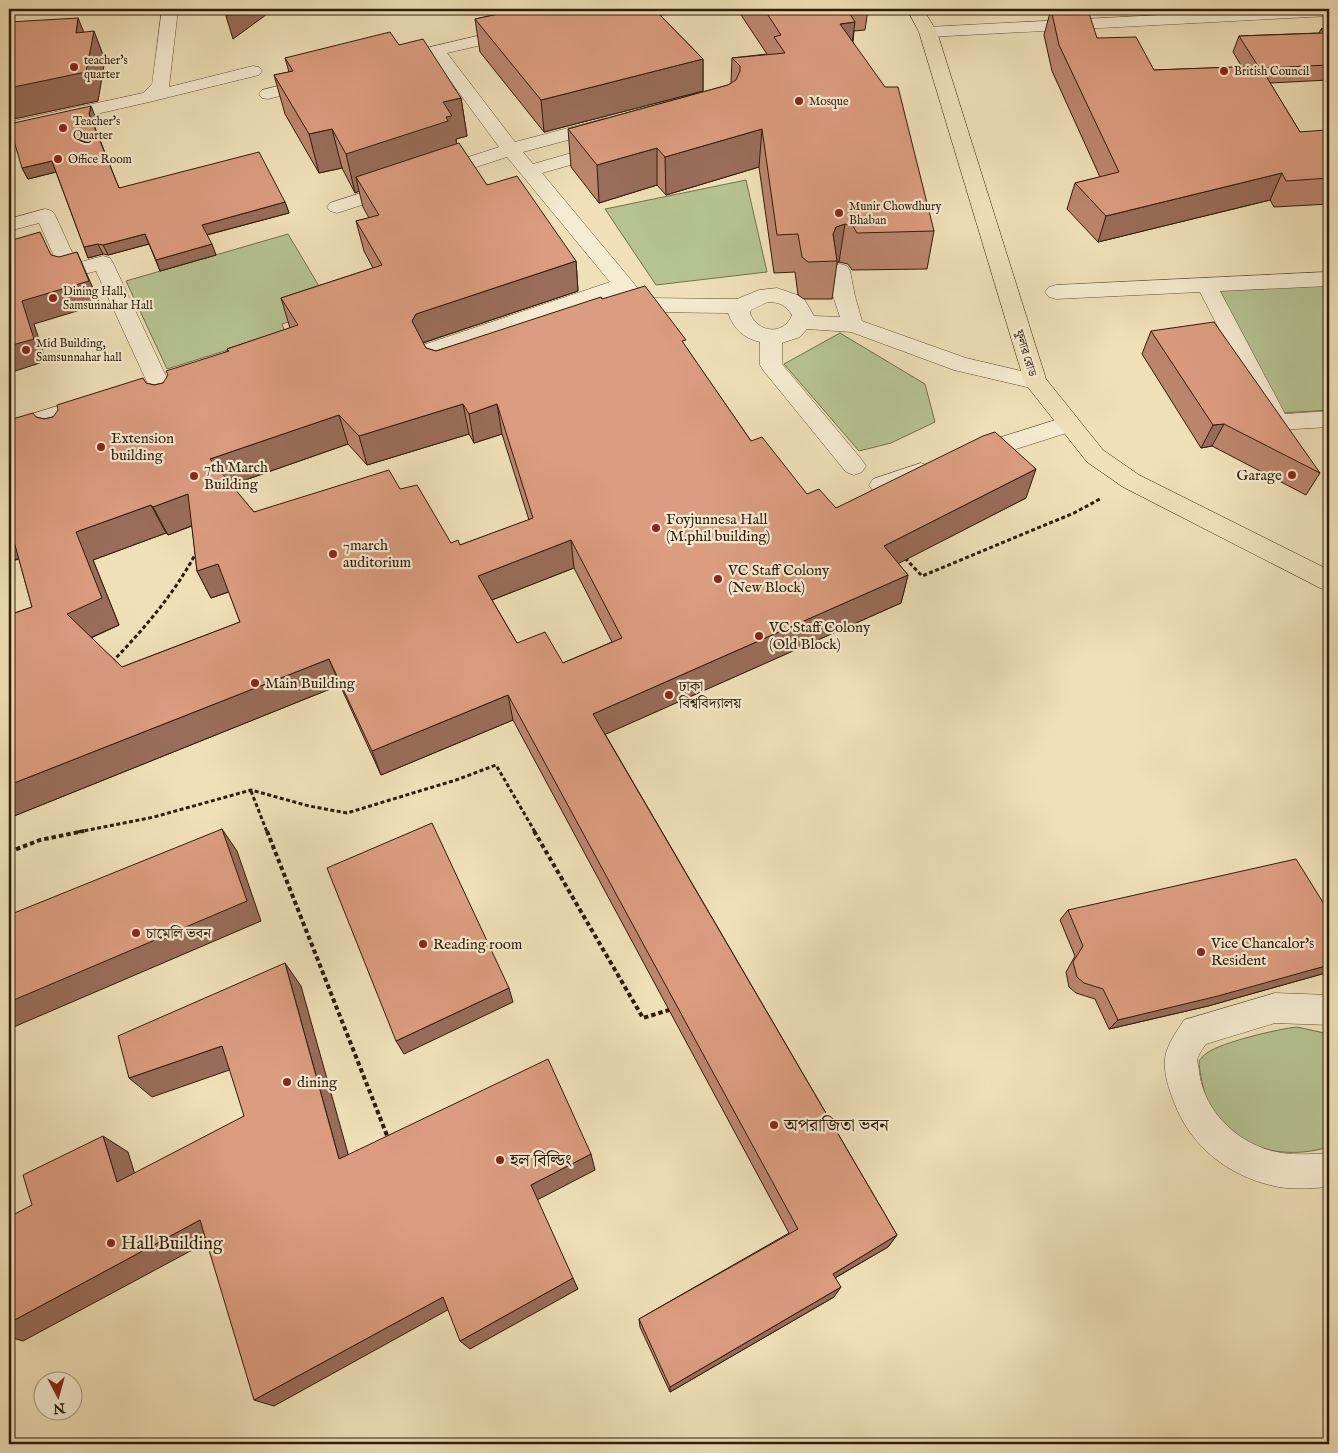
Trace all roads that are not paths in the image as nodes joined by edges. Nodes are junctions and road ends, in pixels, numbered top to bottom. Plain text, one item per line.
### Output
1 (170, 9) edge
2 (914, 9) edge
3 (1329, 11) edge
4 (530, 29) edge
5 (928, 32) junction
6 (436, 50) junction
7 (380, 64) edge
8 (253, 71) dead end
9 (333, 77) edge
10 (268, 94) dead end
11 (149, 97) junction
12 (624, 119) edge
13 (9, 128) edge
14 (622, 144) edge
15 (511, 149) junction
16 (529, 171) junction
17 (337, 207) dead end
18 (9, 225) edge
19 (840, 271) edge
20 (1329, 279) edge
21 (624, 285) junction
22 (1207, 286) junction
23 (1056, 292) dead end
24 (641, 305) junction
25 (742, 306) junction
26 (605, 317) edge
27 (802, 322) junction
28 (853, 325) junction
29 (771, 337) junction
30 (469, 362) edge
31 (1035, 381) junction
32 (156, 392) edge
33 (114, 397) edge
34 (52, 416) junction
35 (1329, 419) edge
36 (1068, 424) junction
37 (9, 430) edge
38 (61, 438) edge
39 (854, 466) dead end
40 (881, 485) edge
41 (1329, 581) edge
42 (1323, 1013) edge
43 (1329, 1170) edge

1 - 11 street
2 - 5 main road, ফুলার রোড
3 - 5 street
4 - 6 street
5 - 31 main road, ফুলার রোড
6 - 7 street
6 - 15 street
8 - 11 street
9 - 10 street
11 - 13 street
12 - 15 street
14 - 16 street
15 - 16 street
15 - 17 street
16 - 21 street
18 - 32 street
19 - 28 street
20 - 22 street
21 - 24 street
21 - 30 street
22 - 23 street
22 - 35 street
24 - 25 street
24 - 26 street
25 - 27 street
25 - 29 street
27 - 28 street
27 - 29 street
28 - 31 street
29 - 39 street
31 - 36 main road, ফুলার রোড
33 - 34 street
34 - 37 street
34 - 38 street
36 - 40 street
36 - 41 main road, ফুলার রোড
42 - 43 street

